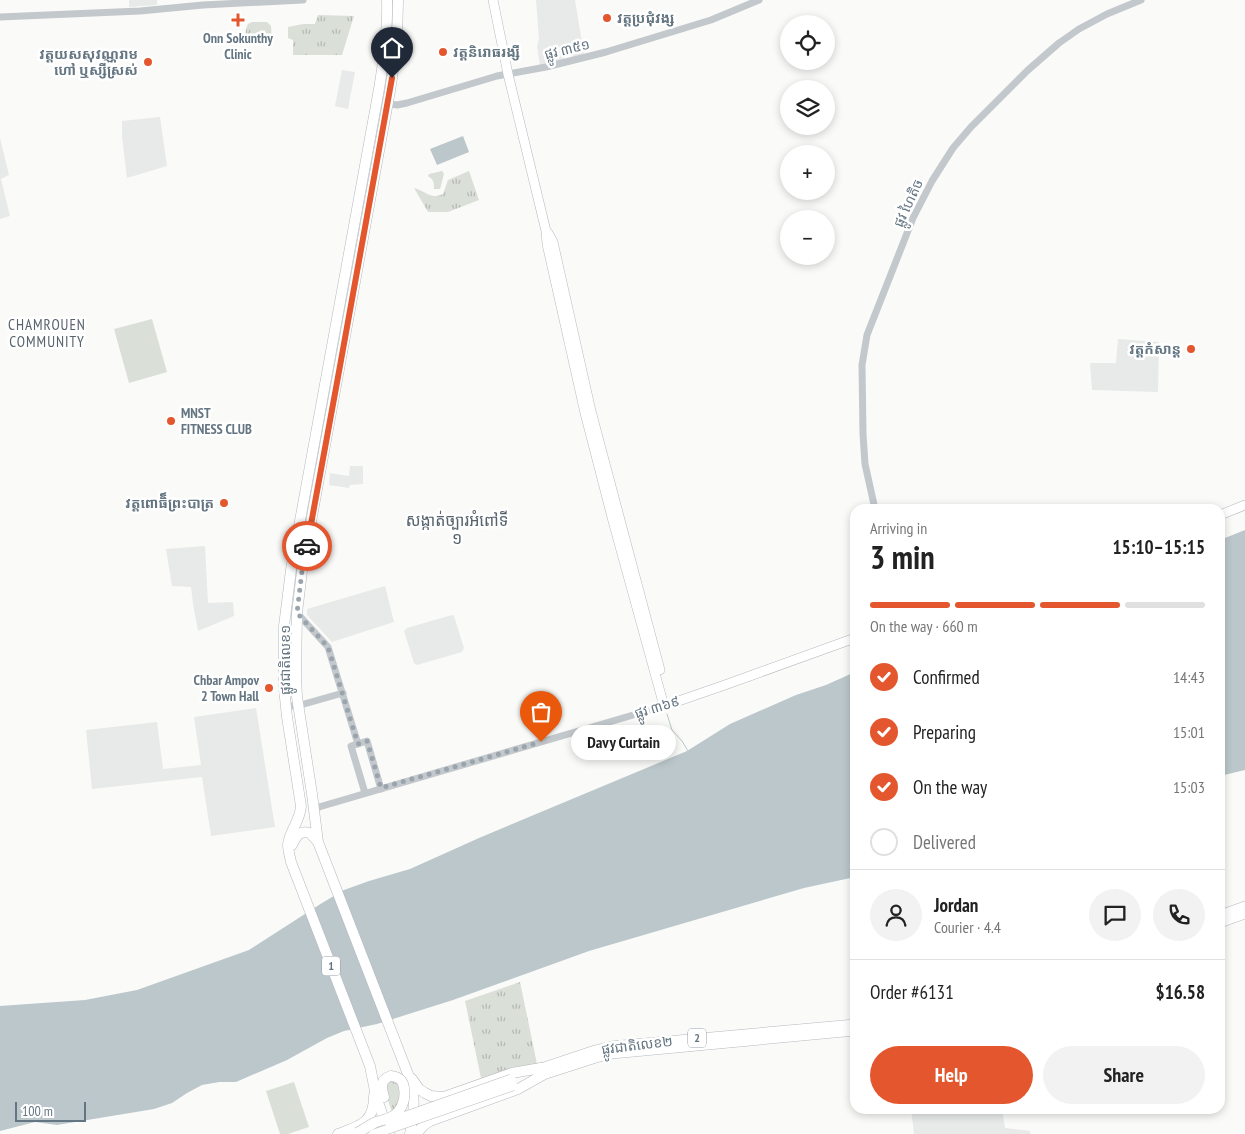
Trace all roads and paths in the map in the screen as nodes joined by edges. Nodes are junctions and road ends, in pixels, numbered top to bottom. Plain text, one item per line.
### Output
1 (303, 0) edge
2 (387, 0) edge
3 (398, 0) edge
4 (493, 0) edge
5 (759, 0) edge
6 (1141, 0) edge
7 (0, 17) edge
8 (508, 74) junction
9 (382, 103) junction
10 (874, 504) edge
11 (1245, 505) edge
12 (1225, 513) edge
13 (285, 612) junction
14 (297, 613) junction
15 (850, 640) edge
16 (342, 693) junction
17 (298, 705) junction
18 (666, 705) junction
19 (286, 707) junction
20 (354, 745) junction
21 (381, 788) junction
22 (365, 793) junction
23 (314, 811) junction
24 (318, 842) junction
25 (291, 862) junction
26 (1245, 906) edge
27 (1225, 913) edge
28 (1245, 914) edge
29 (1225, 921) edge
30 (850, 1025) edge
31 (850, 1032) edge
32 (802, 1033) junction
33 (407, 1072) junction
34 (542, 1072) junction
35 (512, 1082) junction
36 (373, 1083) junction
37 (355, 1132) edge
38 (338, 1134) edge
39 (372, 1134) edge
40 (389, 1134) edge
41 (395, 1134) edge
42 (410, 1134) edge
43 (416, 1134) edge

1 - 7 street
2 - 9 highway, ផ្លូវជាតិលេខ១ / 1
3 - 9 highway, ផ្លូវជាតិលេខ១ / 1
4 - 8 main road
5 - 8 street, ផ្លូវ ៣៥១
6 - 10 street, ផ្លូវ ហៃតិច
8 - 9 street, ផ្លូវ ៣៥១
8 - 18 main road
9 - 13 highway, ផ្លូវជាតិលេខ១ / 1
9 - 14 highway, ផ្លូវជាតិលេខ១ / 1
11 - 12 main road
13 - 14 street
13 - 19 highway, ផ្លូវជាតិលេខ១ / 1
14 - 16 street
14 - 17 highway, ផ្លូវជាតិលេខ១ / 1
15 - 18 main road, ផ្លូវ ៣៦៩
16 - 17 street
16 - 20 street
17 - 19 street
17 - 23 highway, ផ្លូវជាតិលេខ១ / 1
18 - 21 street, ផ្លូវ ៣៦៩
19 - 25 highway, ផ្លូវជាតិលេខ១ / 1
20 - 21 street
20 - 22 street
21 - 22 street, ផ្លូវ ៣៦៩
22 - 23 street, ផ្លូវ ៣៦៩
23 - 24 highway, ផ្លូវជាតិលេខ១ / 1
24 - 25 highway
24 - 33 highway, ផ្លូវជាតិលេខ១ / 1
25 - 36 highway, ផ្លូវជាតិលេខ១ / 1
26 - 27 main road
28 - 29 main road
30 - 32 main road, ផ្លូវជាតិលេខ២ / 2
31 - 32 main road, ផ្លូវជាតិលេខ២ / 2
32 - 34 main road, ផ្លូវជាតិលេខ២ / 2
33 - 34 highway
33 - 42 highway, 1
34 - 35 main road, 2
34 - 43 highway
35 - 37 main road, 2, bridge
35 - 39 main road, 2, bridge
36 - 37 highway
36 - 40 highway, 1
37 - 38 highway
37 - 39 highway
37 - 41 highway, bridge

